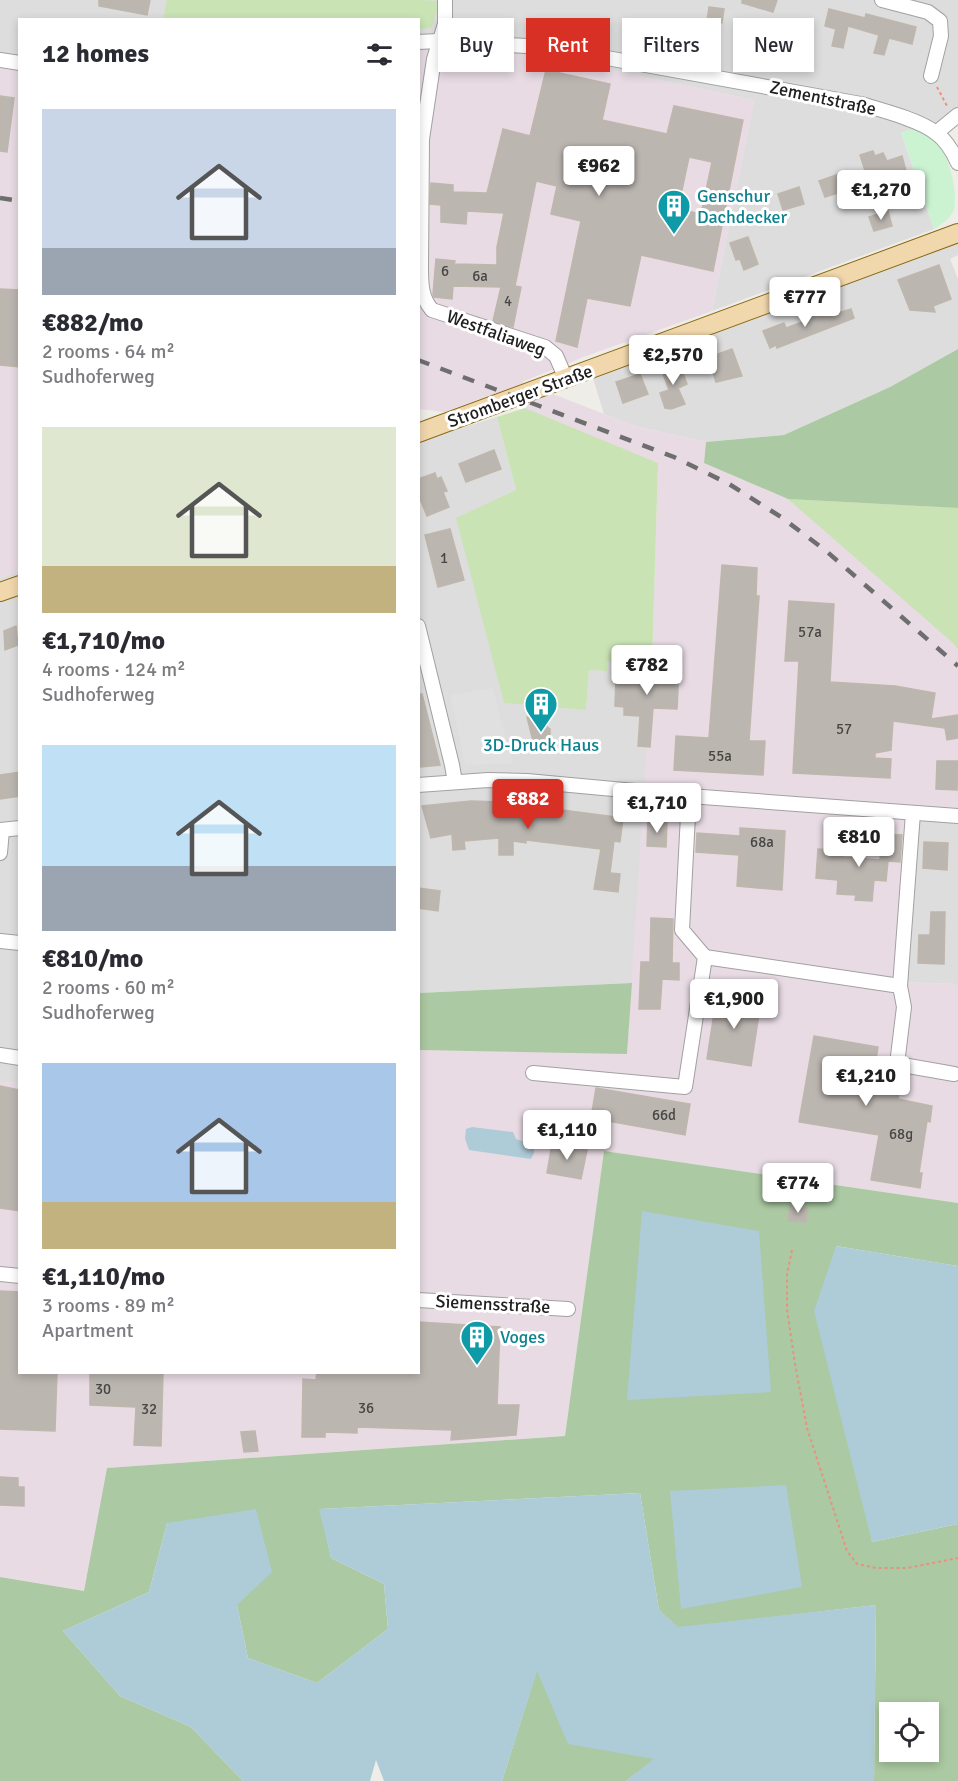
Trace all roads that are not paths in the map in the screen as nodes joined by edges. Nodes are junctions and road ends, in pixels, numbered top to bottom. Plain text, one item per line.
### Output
1 (445, 0) edge
2 (882, 0) edge
3 (445, 18) edge
4 (438, 41) joint
5 (420, 42) edge
6 (514, 45) edge
7 (0, 60) edge
8 (18, 63) edge
9 (931, 76) road end
10 (955, 116) edge
11 (936, 133) junction
12 (958, 163) edge
13 (958, 233) edge
14 (566, 379) junction
15 (420, 432) edge
16 (18, 586) edge
17 (0, 592) edge
18 (420, 634) edge
19 (455, 782) junction
20 (420, 785) edge
21 (689, 796) junction
22 (913, 813) junction
23 (958, 816) edge
24 (18, 828) edge
25 (1, 830) edge
26 (0, 853) edge
27 (0, 941) edge
28 (18, 943) edge
29 (705, 957) junction
30 (900, 986) junction
31 (0, 1055) edge
32 (18, 1058) edge
33 (533, 1072) dead end
34 (954, 1074) dead end
35 (0, 1274) edge
36 (18, 1275) edge
37 (420, 1300) edge
38 (568, 1309) dead end

1 - 3 street, Westfaliaweg
2 - 9 street
4 - 5 street, Zementstraße
4 - 14 street, Westfaliaweg
6 - 11 street, Zementstraße
7 - 8 street
10 - 11 street
11 - 12 street, Zementstraße
13 - 14 main road, Stromberger Straße
14 - 15 main road, Stromberger Straße
16 - 17 main road
18 - 19 street
19 - 20 street
19 - 21 street
21 - 22 street
21 - 29 street
22 - 23 street
22 - 30 street
24 - 25 street
25 - 26 street
27 - 28 street
29 - 30 street
29 - 33 street
30 - 34 street
31 - 32 street
35 - 36 street
37 - 38 street, Siemensstraße

